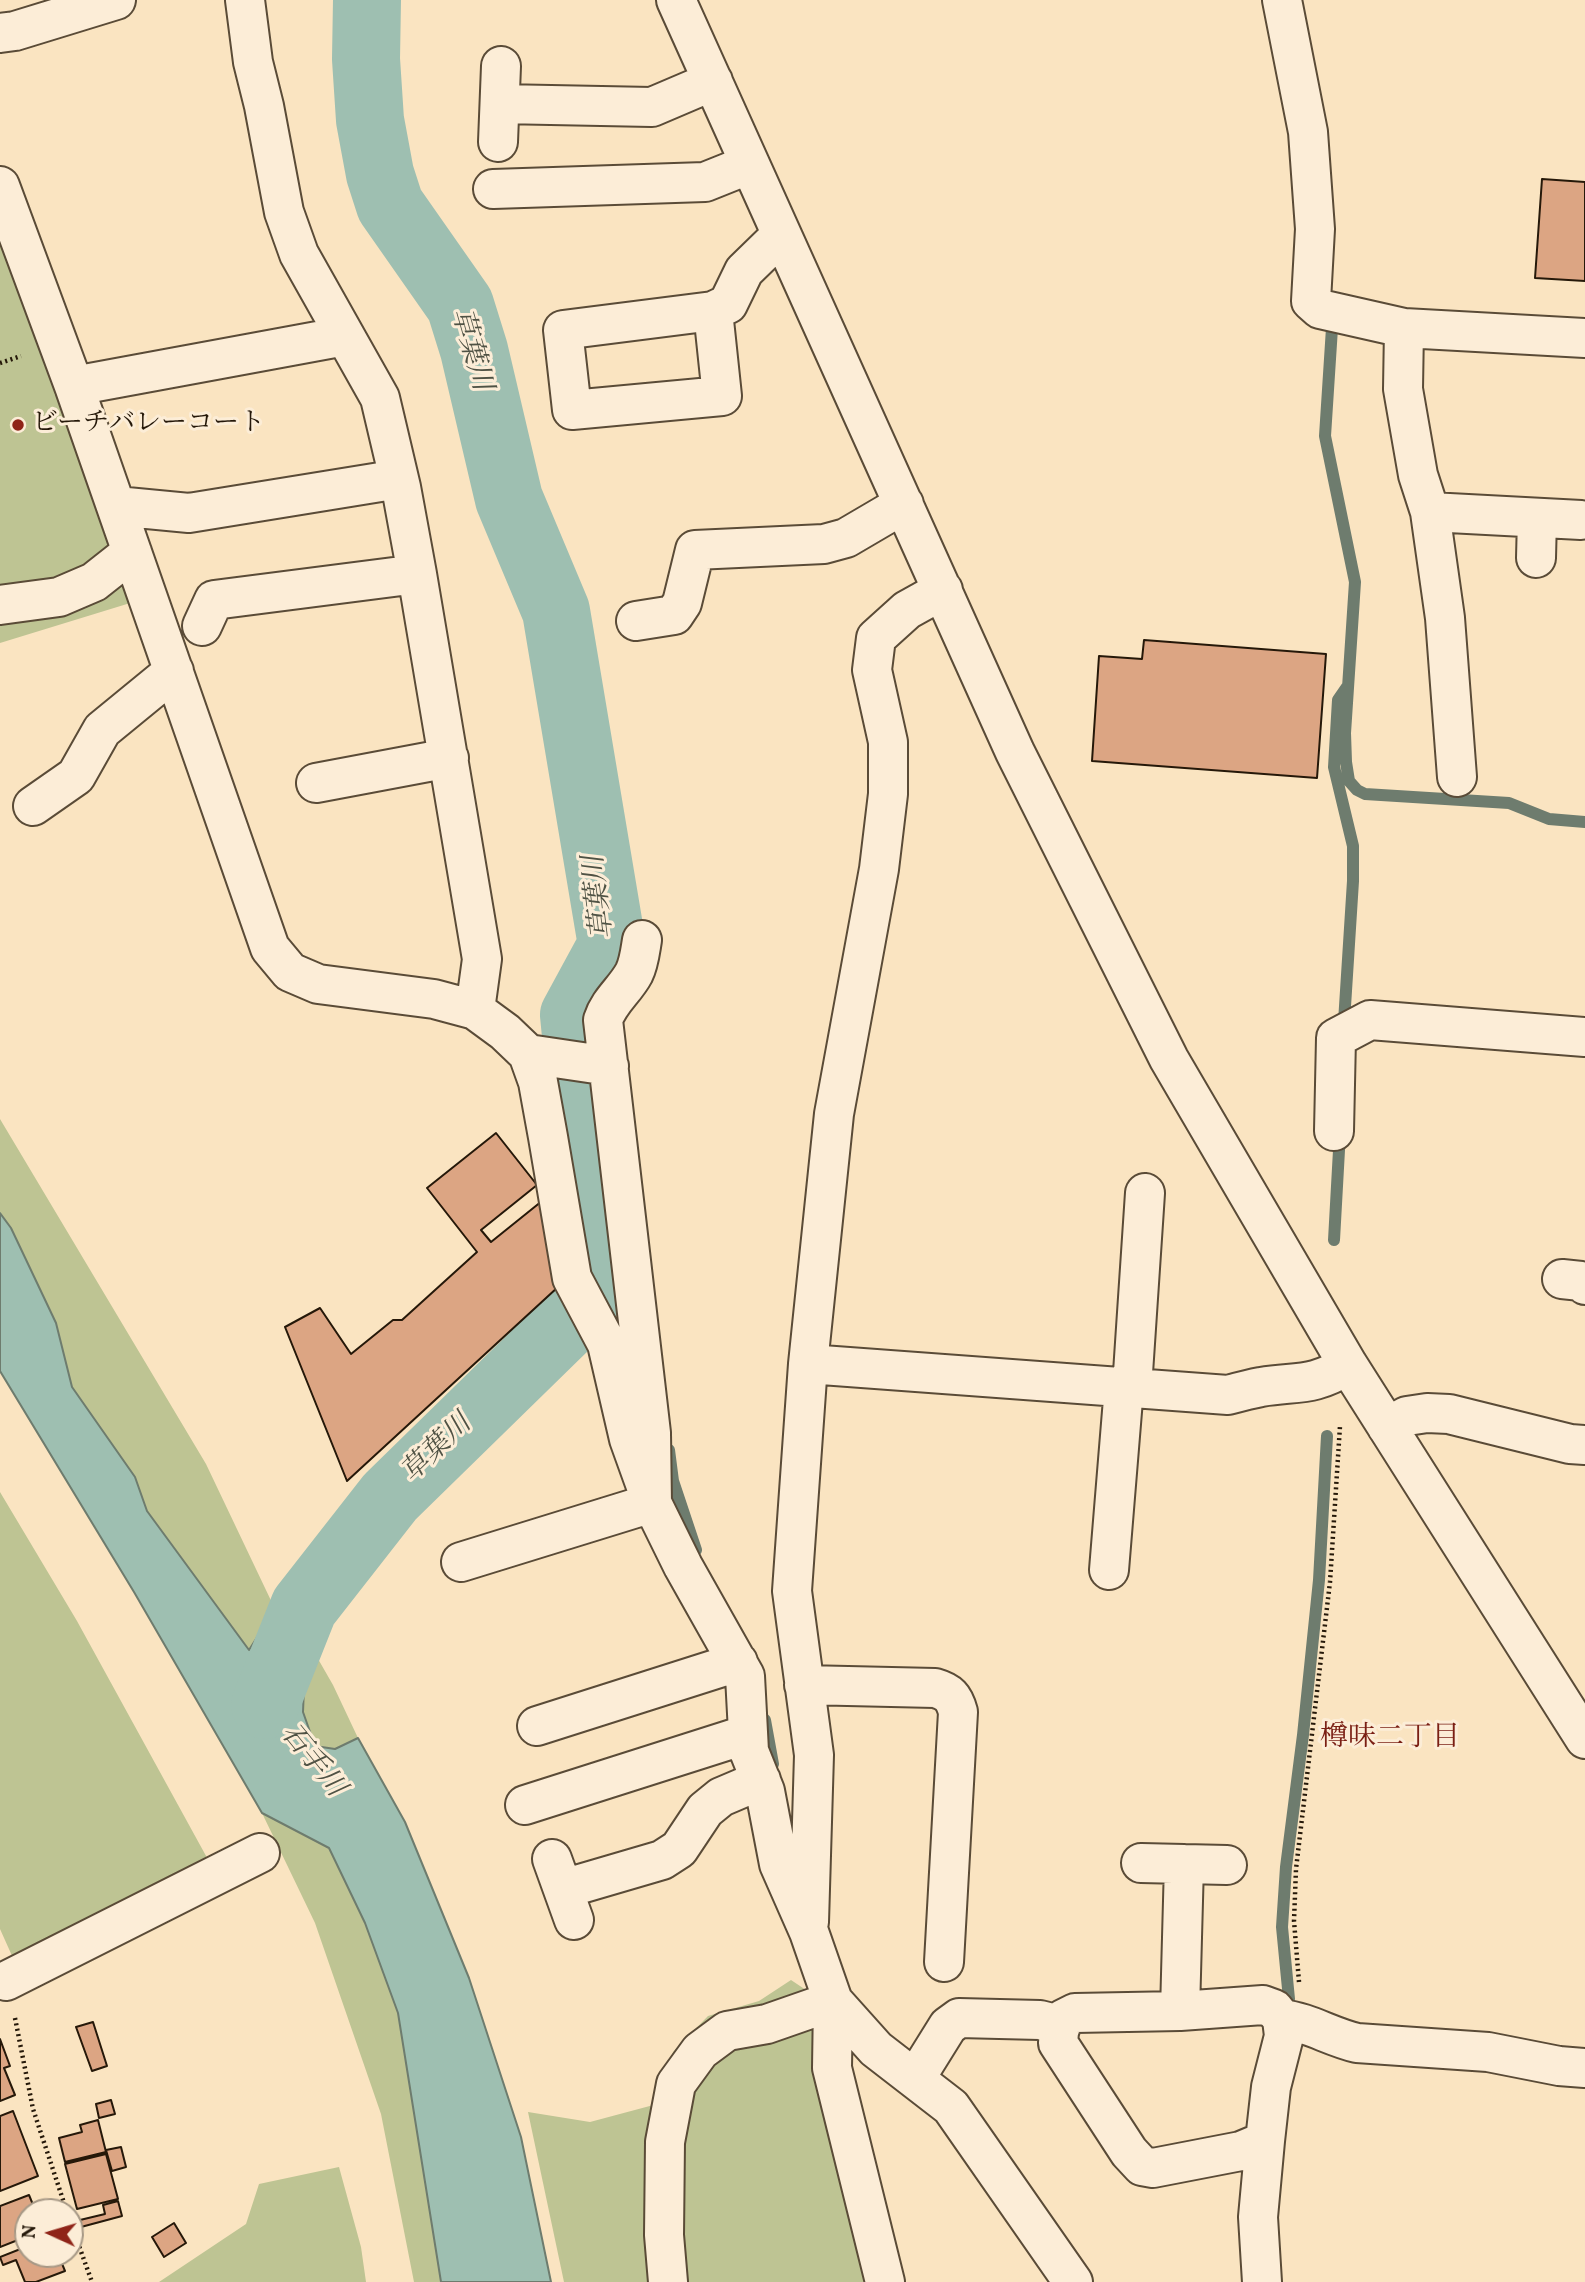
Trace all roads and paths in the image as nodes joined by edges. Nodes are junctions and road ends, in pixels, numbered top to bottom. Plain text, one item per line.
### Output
1 (116, 0) edge
2 (245, 0) edge
3 (676, 0) edge
4 (1282, 0) edge
5 (0, 33) edge
6 (501, 66) dead end
7 (713, 81) junction
8 (500, 104) junction
9 (498, 142) dead end
10 (750, 164) junction
11 (493, 190) dead end
12 (2, 195) edge
13 (781, 235) junction
14 (713, 311) dead end
15 (1404, 328) junction
16 (345, 336) junction
17 (1585, 338) edge
18 (74, 386) junction
19 (399, 479) junction
20 (904, 504) junction
21 (116, 506) junction
22 (1430, 512) junction
23 (1537, 518) junction
24 (1581, 520) dead end
25 (132, 552) junction
26 (1536, 558) dead end
27 (417, 574) junction
28 (943, 590) junction
29 (0, 605) edge
30 (636, 621) dead end
31 (202, 626) dead end
32 (174, 671) junction
33 (449, 758) junction
34 (1457, 777) dead end
35 (316, 783) dead end
36 (33, 806) dead end
37 (642, 940) dead end
38 (475, 1010) junction
39 (1585, 1038) edge
40 (540, 1056) junction
41 (603, 1065) junction
42 (1334, 1130) dead end
43 (1145, 1193) dead end
44 (808, 1364) junction
45 (1348, 1366) junction
46 (1128, 1387) junction
47 (1387, 1427) junction
48 (1585, 1446) edge
49 (652, 1503) junction
50 (461, 1562) dead end
51 (1109, 1570) dead end
52 (738, 1662) junction
53 (804, 1685) junction
54 (537, 1727) dead end
55 (748, 1734) junction
56 (1585, 1739) edge
57 (761, 1780) junction
58 (525, 1805) dead end
59 (260, 1853) dead end
60 (1141, 1863) dead end
61 (1184, 1864) junction
62 (1227, 1865) dead end
63 (563, 1889) dead end
64 (809, 1932) junction
65 (944, 1962) dead end
66 (6, 1981) joint
67 (833, 2001) junction
68 (1180, 2011) junction
69 (1290, 2020) junction
70 (1060, 2025) junction
71 (1585, 2068) edge
72 (915, 2079) junction
73 (1265, 2141) junction
74 (62, 2198) edge
75 (84, 2260) edge
76 (92, 2282) edge
77 (668, 2282) edge
78 (885, 2282) edge
79 (1073, 2282) edge
80 (1262, 2282) edge

1 - 5 street
2 - 16 street
3 - 7 street
4 - 15 street
6 - 8 street
7 - 8 street
7 - 10 street
8 - 9 street
10 - 11 street
10 - 13 street
12 - 18 street
13 - 14 street
13 - 20 street
15 - 17 street
15 - 22 street
16 - 18 street
16 - 19 street
18 - 21 street
19 - 21 street
19 - 27 street
20 - 28 street
20 - 30 street
21 - 25 street
22 - 23 street
22 - 34 street
23 - 24 street
23 - 26 street
25 - 29 street
25 - 32 street
27 - 31 street
27 - 33 street
28 - 44 street
28 - 45 street
32 - 36 street
32 - 38 street
33 - 35 street
33 - 38 street
37 - 41 street
38 - 40 street
39 - 42 street
40 - 41 street
40 - 49 street
41 - 49 street
43 - 46 street
44 - 46 street
44 - 53 street
45 - 46 street
45 - 47 street
45 - 69 path
46 - 51 street
47 - 48 street
47 - 56 street
49 - 50 street
49 - 52 street
52 - 54 street
52 - 55 street
53 - 64 street
53 - 65 street
55 - 57 street
55 - 58 street
57 - 63 street
57 - 64 street
59 - 66 street
60 - 61 street
61 - 62 street
61 - 68 street
64 - 67 street
66 - 74 path
67 - 72 street
67 - 77 street
67 - 78 street
68 - 69 street
68 - 70 street
69 - 71 street
69 - 73 street
70 - 72 street
70 - 73 street
72 - 79 street
73 - 80 street
75 - 76 path

